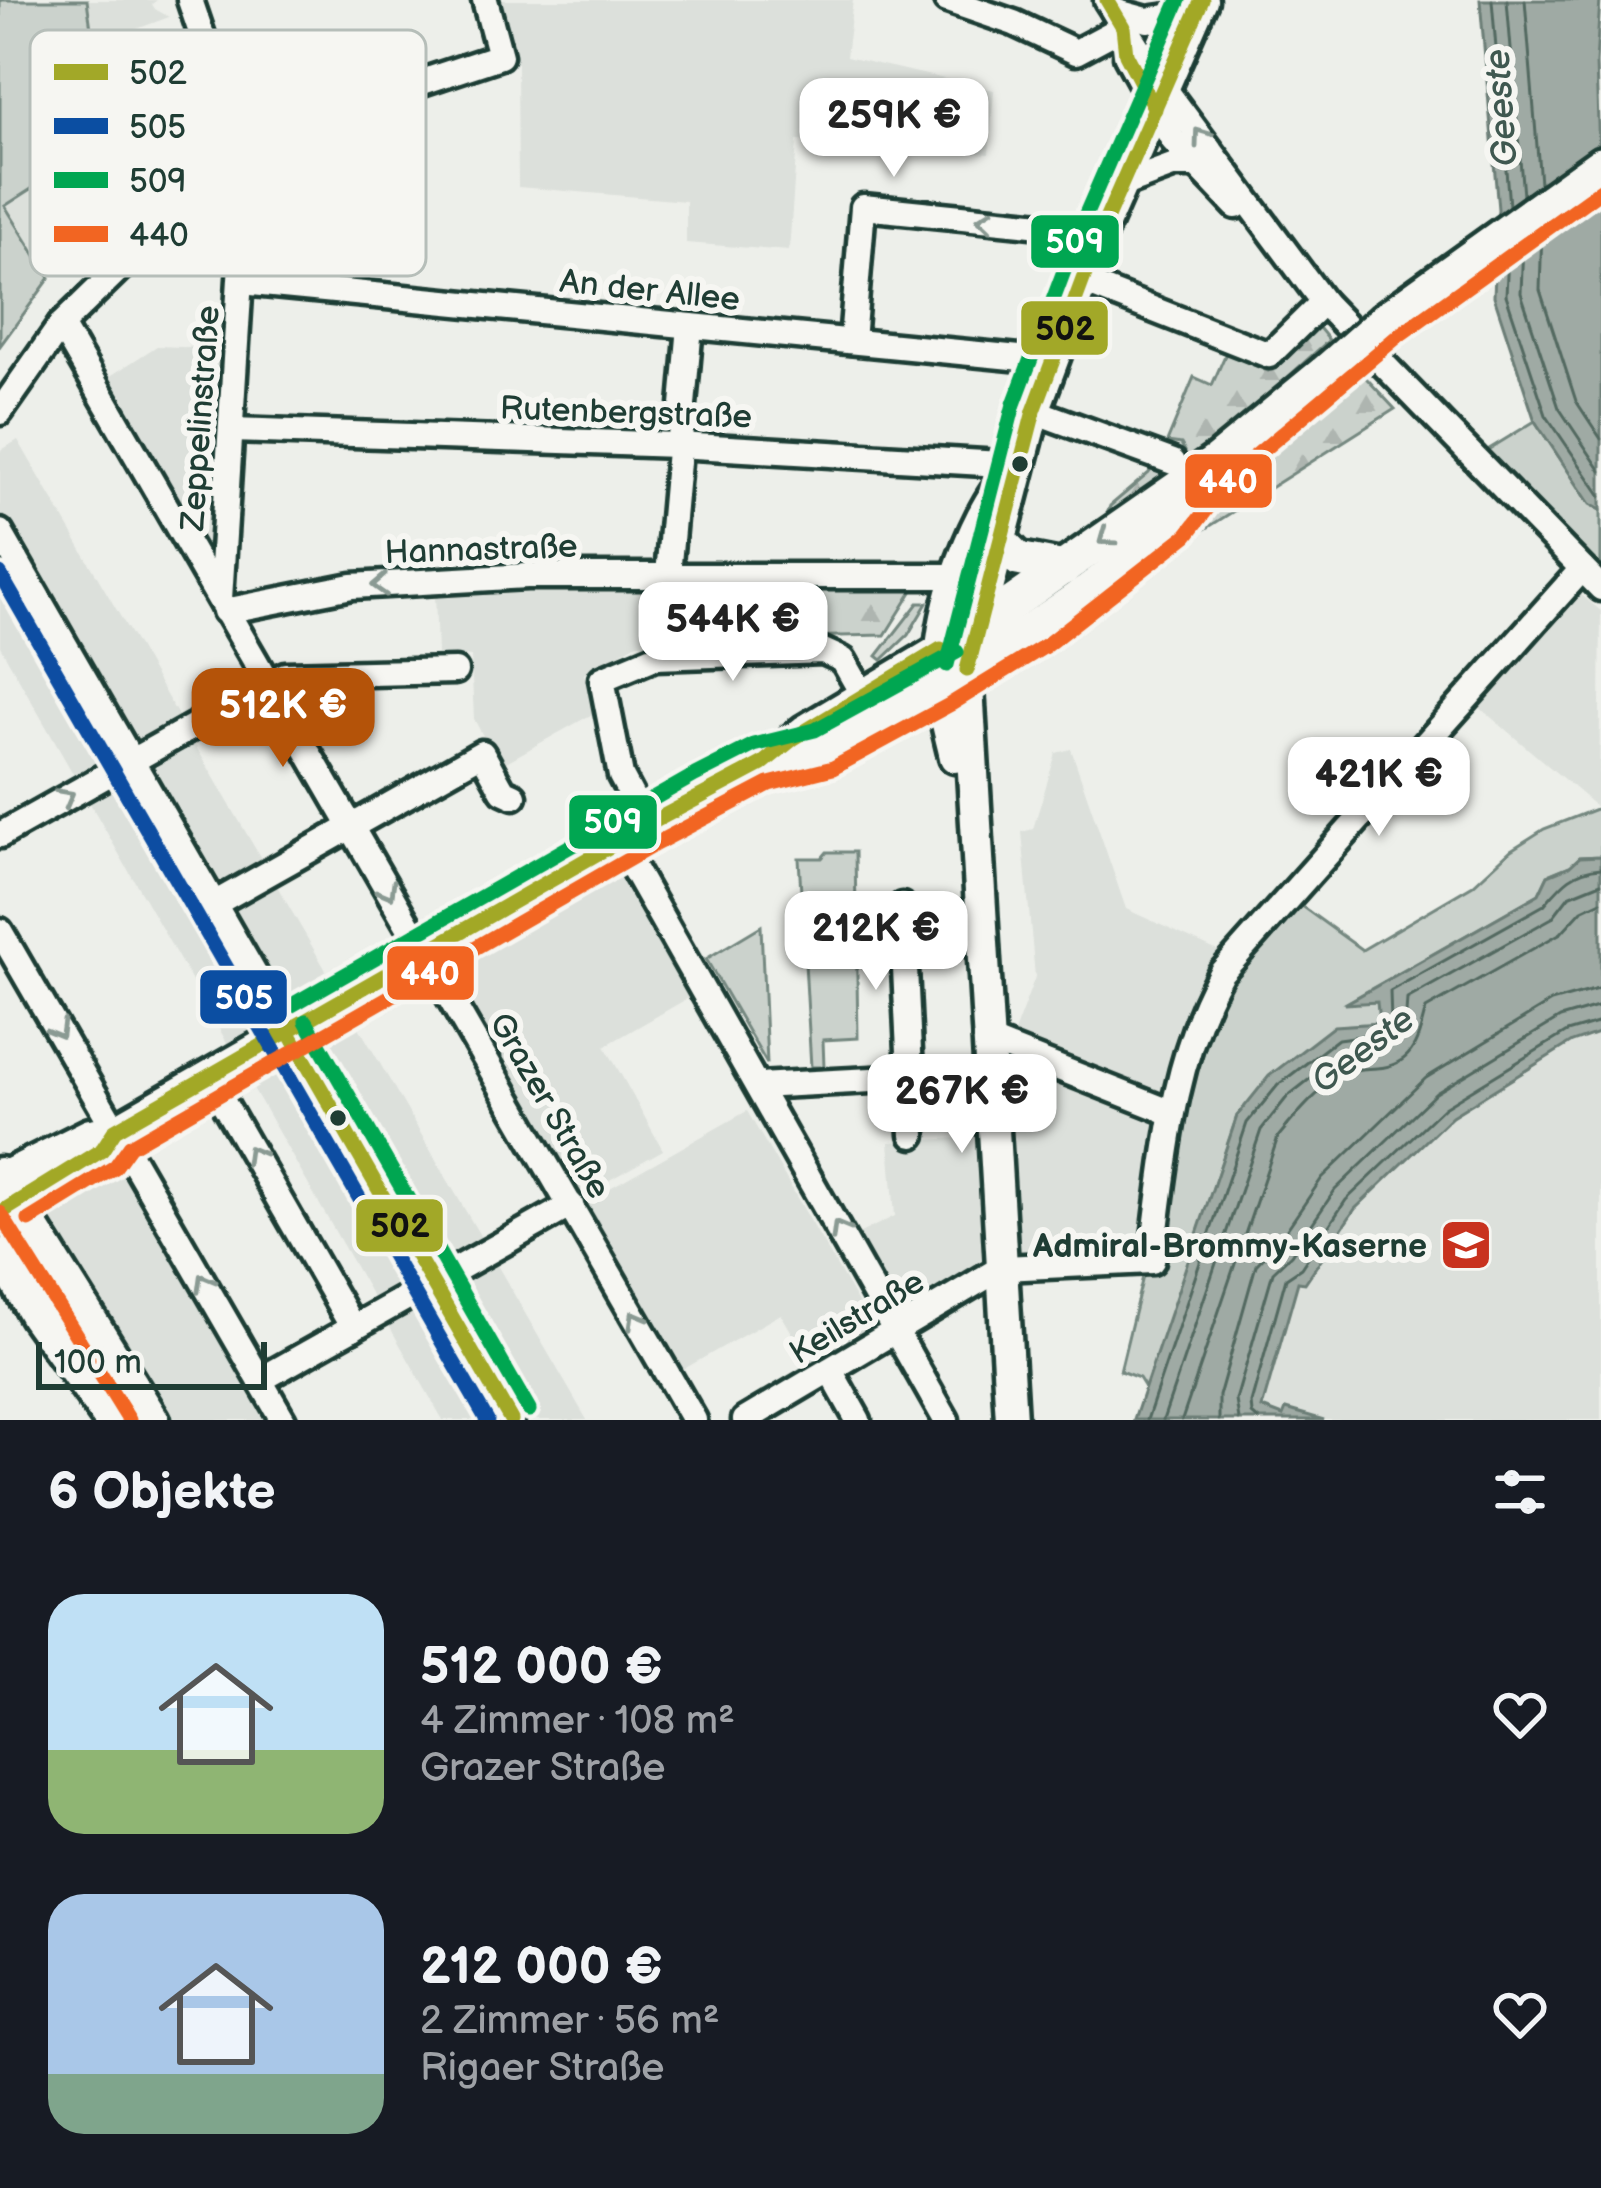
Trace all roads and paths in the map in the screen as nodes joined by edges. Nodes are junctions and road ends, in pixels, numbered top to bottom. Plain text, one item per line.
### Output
1 (190, 0) edge
2 (484, 0) edge
3 (947, 0) edge
4 (1199, 7) edge
5 (1115, 13) edge
6 (200, 30) edge
7 (426, 81) edge
8 (1160, 99) junction
9 (1601, 164) edge
10 (1194, 165) junction
11 (1121, 185) junction
12 (1101, 232) junction
13 (1284, 254) junction
14 (111, 276) edge
15 (241, 276) edge
16 (1082, 281) junction
17 (241, 282) junction
18 (1323, 302) junction
19 (61, 325) junction
20 (690, 326) junction
21 (852, 341) junction
22 (1052, 361) junction
23 (1034, 411) junction
24 (0, 412) edge
25 (232, 430) junction
26 (677, 445) junction
27 (1218, 460) junction
28 (1173, 462) dead end
29 (1018, 465) junction
30 (0, 532) edge
31 (1001, 542) junction
32 (1064, 568) junction
33 (1582, 569) junction
34 (668, 575) junction
35 (959, 576) junction
36 (1601, 588) edge
37 (223, 606) junction
38 (975, 629) junction
39 (950, 668) junction
40 (455, 670) dead end
41 (267, 683) junction
42 (872, 707) junction
43 (132, 760) junction
44 (514, 796) dead end
45 (647, 825) junction
46 (351, 827) junction
47 (0, 835) edge
48 (618, 842) junction
49 (214, 904) junction
50 (902, 906) dead end
51 (0, 931) edge
52 (425, 955) junction
53 (288, 1031) junction
54 (988, 1040) junction
55 (208, 1076) junction
56 (910, 1078) junction
57 (758, 1086) junction
58 (1172, 1113) junction
59 (115, 1130) junction
60 (913, 1136) dead end
61 (4, 1189) edge
62 (571, 1205) junction
63 (0, 1254) edge
64 (1001, 1268) junction
65 (432, 1284) junction
66 (353, 1328) junction
67 (896, 1330) junction
68 (830, 1370) junction
69 (260, 1380) junction
70 (109, 1420) edge
71 (154, 1420) edge
72 (283, 1420) edge
73 (512, 1420) edge
74 (694, 1420) edge
75 (745, 1420) edge
76 (858, 1420) edge
77 (946, 1420) edge
78 (1010, 1420) edge

1 - 6 street
2 - 7 street
3 - 5 street
4 - 5 street
4 - 8 main road
5 - 8 street
8 - 10 street
8 - 11 main road
13 -> 8 street
9 - 27 highway, bridge
10 - 11 street
10 - 13 street
11 - 12 main road
12 - 16 main road
12 -> 21 street
13 - 18 street
14 - 19 street
15 - 17 street, Zeppelinstraße
16 - 18 street
16 - 22 main road
17 - 20 street, An der Allee
17 - 25 street, Zeppelinstraße
18 - 33 street
19 - 24 street
19 - 37 street, Grazer Straße
20 - 21 street, An der Allee
20 - 26 street
21 - 22 street, An der Allee
22 - 23 main road
23 - 28 street
23 - 29 main road
25 - 26 street, Rutenbergstraße
25 - 37 street, Zeppelinstraße
26 - 29 street, Rutenbergstraße
26 - 34 street
27 -> 32 highway
27 - 39 highway
29 - 31 main road
29 - 35 main road
30 - 43 street
31 - 32 highway
31 - 38 main road
32 - 38 highway
33 - 36 street
33 - 58 street
34 - 35 street, Hannastraße
34 -> 37 street, Hannastraße
35 - 39 main road
37 - 41 street, Grazer Straße
38 - 39 main road
39 - 42 main road
39 - 54 main road
40 - 41 street
41 - 43 street
41 - 46 street, Grazer Straße
42 - 45 main road
42 - 45 street
47 -> 43 street
43 - 49 street
44 - 46 street
45 - 48 main road
46 - 49 street
46 -> 52 street, Grazer Straße
48 - 52 main road
48 - 57 street
49 - 53 street
50 - 56 street
51 -> 59 street
52 - 53 main road
52 - 62 street, Grazer Straße
53 - 55 main road
53 - 65 street
54 - 58 street
54 - 64 main road
55 - 59 main road
66 -> 55 street
56 - 57 street
56 - 60 street
67 -> 57 street
58 - 64 street
59 - 61 main road
69 -> 59 street
61 - 71 main road
62 - 65 street
74 -> 62 street, Grazer Straße
63 - 70 main road
64 - 67 street, Keilstraße
64 - 78 main road
65 - 66 street
65 - 73 street
66 - 69 street
67 - 68 street, Keilstraße
67 - 77 street
68 - 75 street, Keilstraße
68 - 76 street
69 - 72 street

